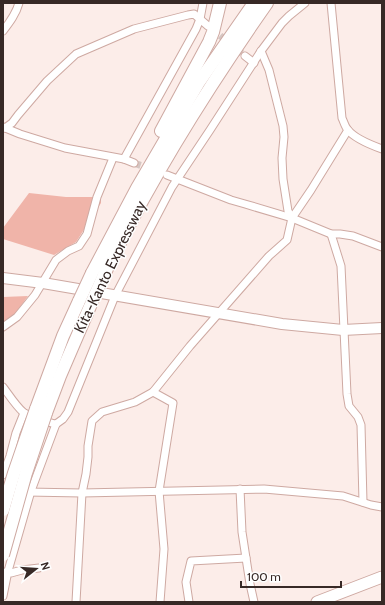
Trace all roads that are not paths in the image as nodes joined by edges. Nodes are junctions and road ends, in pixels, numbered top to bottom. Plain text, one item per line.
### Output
1 (19, 3) edge
2 (203, 3) edge
3 (220, 3) edge
4 (254, 3) edge
5 (267, 3) edge
6 (276, 3) edge
7 (305, 3) edge
8 (331, 3) edge
9 (200, 19) junction
10 (208, 26) tunnel mouth
11 (3, 31) edge
12 (261, 51) junction
13 (245, 56) tunnel mouth
14 (254, 63) junction
15 (187, 124) junction
16 (4, 127) edge
17 (348, 130) junction
18 (382, 149) edge
19 (113, 158) junction
20 (124, 159) junction
21 (134, 163) tunnel mouth
22 (167, 175) dead end
23 (177, 179) junction
24 (292, 218) junction
25 (331, 234) junction
26 (107, 244) junction
27 (382, 247) edge
28 (97, 275) junction
29 (3, 278) edge
30 (43, 283) junction
31 (115, 296) junction
32 (218, 314) junction
33 (3, 327) edge
34 (382, 328) edge
35 (343, 330) junction
36 (3, 387) edge
37 (153, 392) junction
38 (41, 411) junction
39 (24, 413) junction
40 (56, 424) junction
41 (3, 475) edge
42 (240, 490) junction
43 (30, 491) junction
44 (159, 491) junction
45 (82, 493) junction
46 (3, 494) edge
47 (363, 502) junction
48 (382, 507) edge
49 (3, 510) edge
50 (3, 555) edge
51 (246, 558) junction
52 (39, 568) dead end
53 (5, 572) edge
54 (382, 577) edge
55 (3, 596) edge
56 (76, 602) edge
57 (160, 602) edge
58 (189, 602) edge
59 (254, 602) edge
60 (317, 602) edge

1 - 11 street
2 - 9 street
3 - 26 highway
4 - 26 highway, Kita-Kanto Expressway
5 - 15 highway, Kita-Kanto Expressway
6 - 15 highway
7 - 12 street
8 - 17 street
9 - 10 street
9 - 16 street
9 - 20 street
12 - 14 street
12 - 24 street
13 - 14 street
14 - 23 street
15 - 28 highway, Kita-Kanto Expressway
16 - 19 street
17 - 18 street
17 - 24 street
19 - 20 street
19 - 30 street
20 - 21 street
22 - 23 street
23 - 24 street
23 - 31 street
24 - 25 street
24 - 32 street
25 - 27 street
25 - 35 street
26 - 28 highway, Kita-Kanto Expressway
28 - 38 highway, Kita-Kanto Expressway, bridge
29 - 30 street
30 - 31 street
30 - 33 street
31 - 32 street
31 - 40 street
32 - 35 street
32 - 37 street
34 - 35 street
35 - 47 street
36 - 39 street
37 - 44 street
37 - 45 street
38 - 49 highway, Kita-Kanto Expressway, bridge
38 - 50 highway, Kita-Kanto Expressway, bridge
39 - 40 street
39 - 41 street
40 - 43 street
42 - 44 street
42 - 47 street
42 - 51 street
43 - 45 street
43 - 46 street
43 - 53 street
44 - 45 street
44 - 57 street
45 - 56 street
47 - 48 street
51 - 58 street
51 - 59 street
52 - 53 street
53 - 55 street
54 - 60 main road

